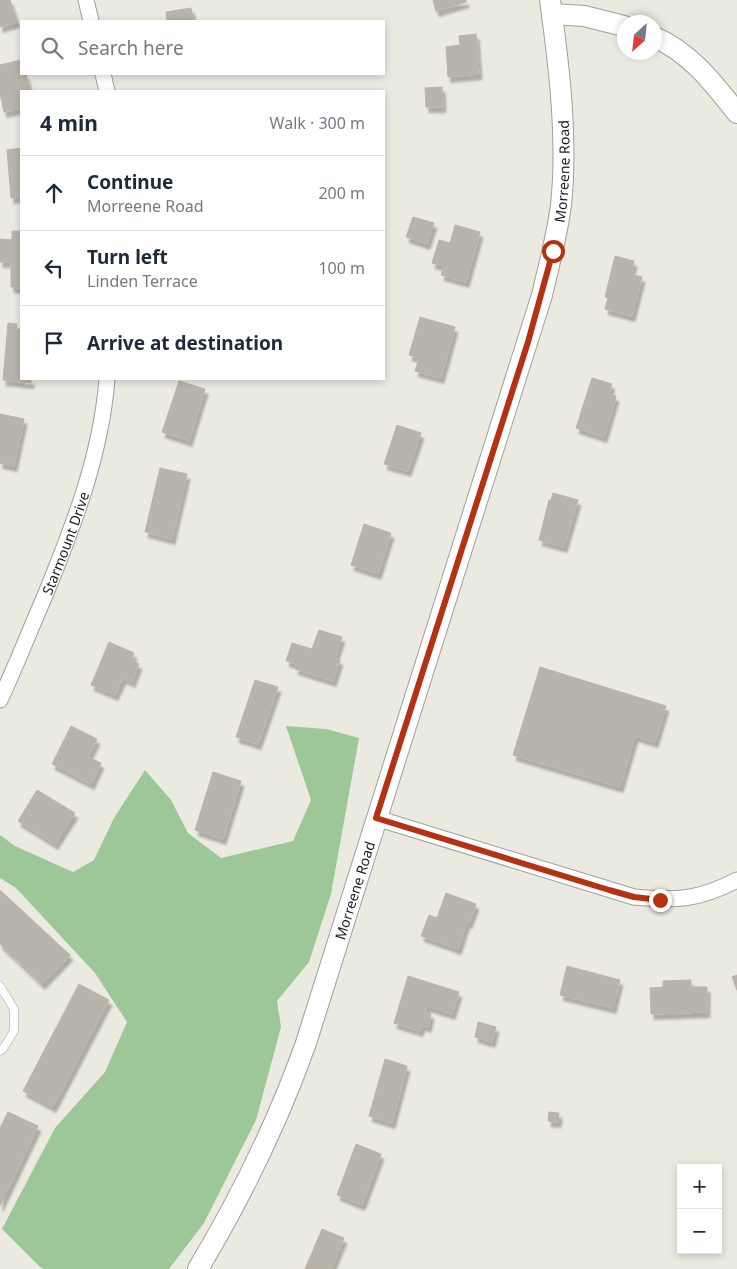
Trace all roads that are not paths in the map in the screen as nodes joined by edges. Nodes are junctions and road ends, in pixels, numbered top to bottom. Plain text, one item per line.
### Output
1 (86, 0) edge
2 (551, 7) edge
3 (91, 20) edge
4 (617, 24) edge
5 (662, 42) edge
6 (103, 75) edge
7 (107, 90) edge
8 (737, 113) edge
9 (107, 380) edge
10 (0, 700) edge
11 (376, 818) junction
12 (737, 880) edge
13 (0, 986) edge
14 (0, 1051) edge
15 (198, 1269) edge

1 - 3 street
2 - 4 street
2 - 11 street, Morreene Road
5 - 8 street
6 - 7 street
9 - 10 street, Starmount Drive
11 - 12 street
11 - 15 street, Morreene Road
13 - 14 lane

